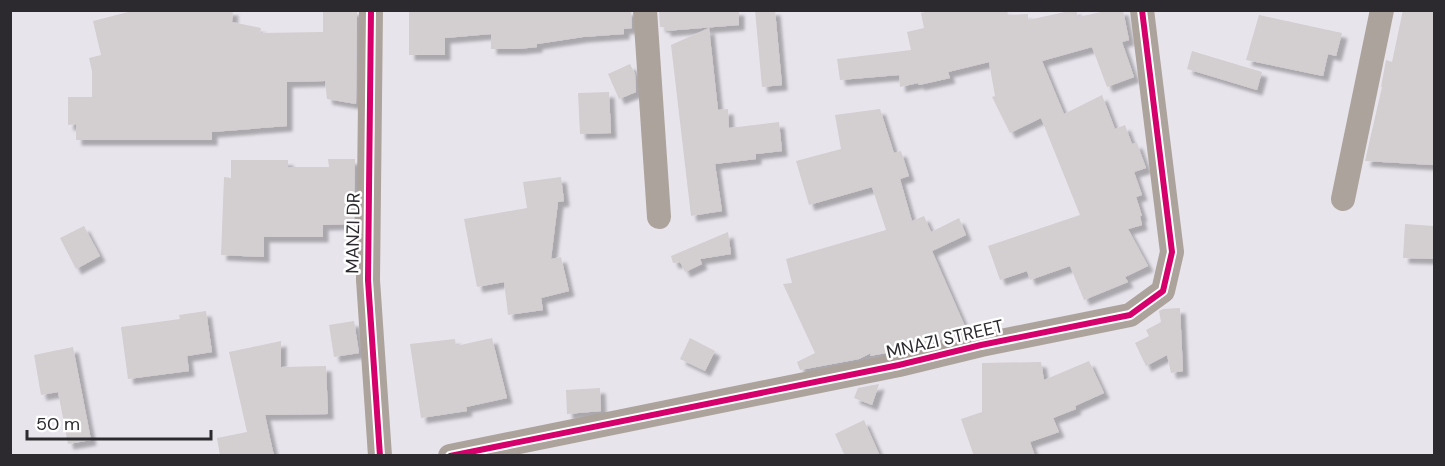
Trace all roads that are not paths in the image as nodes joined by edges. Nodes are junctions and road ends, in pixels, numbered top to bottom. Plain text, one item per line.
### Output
1 (371, 10) edge
2 (645, 10) edge
3 (1142, 10) edge
4 (1382, 10) edge
5 (1343, 199) dead end
6 (659, 217) dead end
7 (380, 456) edge
8 (450, 456) edge

1 - 7 street, MANZI DR
2 - 6 street
3 - 8 street, MNAZI STREET
4 - 5 street

